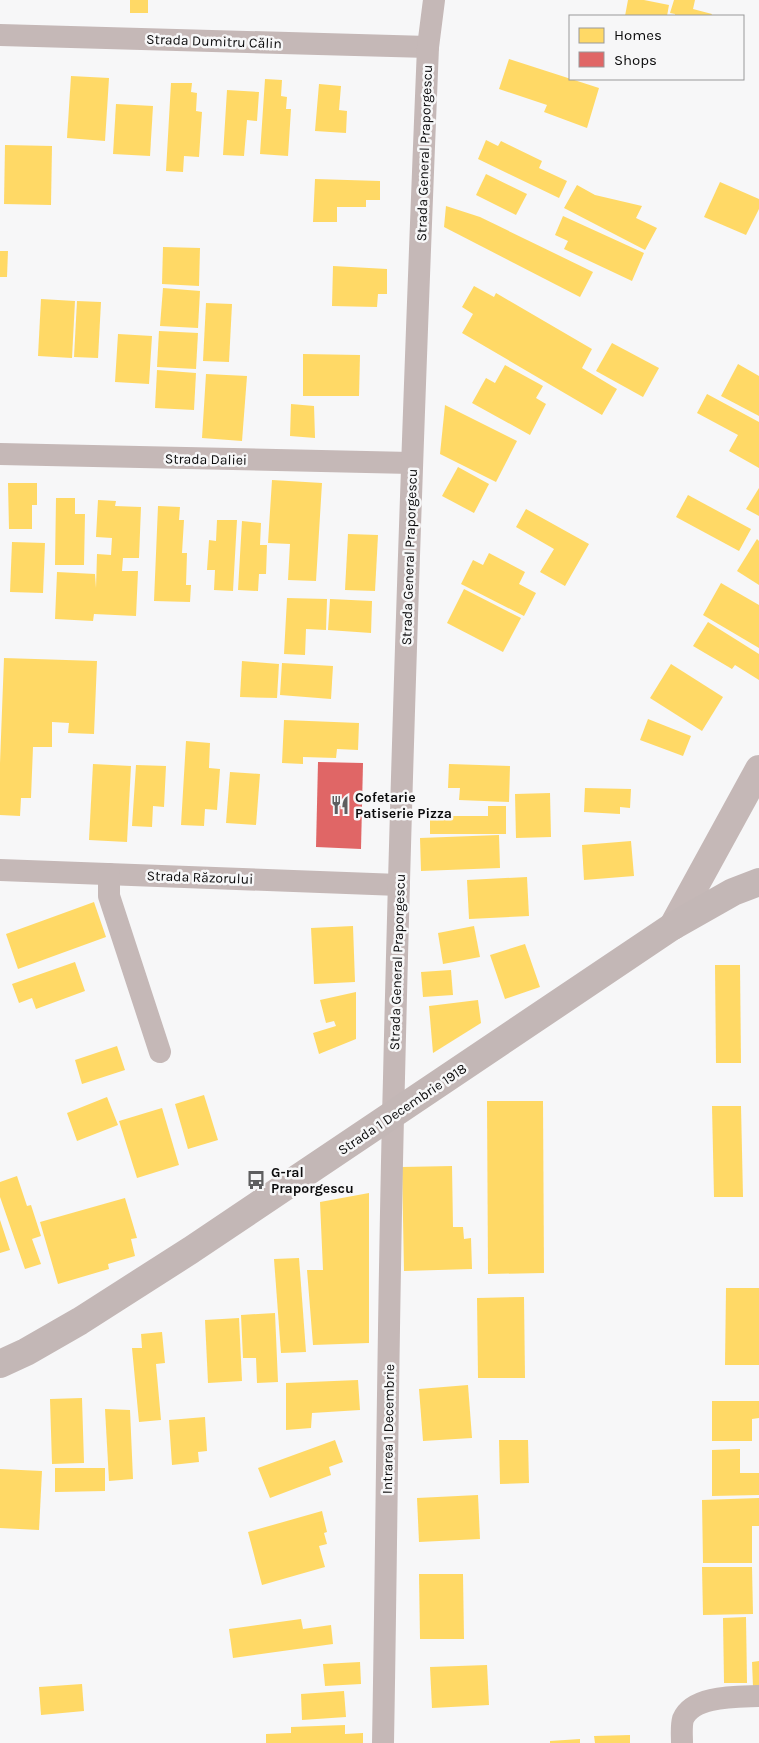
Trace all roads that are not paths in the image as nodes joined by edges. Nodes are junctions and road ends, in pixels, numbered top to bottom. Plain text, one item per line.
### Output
1 (434, 0) edge
2 (0, 34) edge
3 (428, 47) junction
4 (0, 454) edge
5 (412, 463) junction
6 (759, 769) edge
7 (0, 870) edge
8 (109, 874) junction
9 (759, 882) edge
10 (399, 884) junction
11 (673, 926) junction
12 (160, 1052) dead end
13 (393, 1115) junction
14 (0, 1364) edge
15 (759, 1696) edge
16 (383, 1743) edge
17 (682, 1743) edge

1 - 3 street, Strada General Praporgescu
2 - 3 street, Strada Dumitru Călin
3 - 5 street, Strada General Praporgescu
4 - 5 street, Strada Daliei
5 - 10 street, Strada General Praporgescu
6 - 11 street
7 - 8 street, Strada Răzorului
8 - 10 street, Strada Răzorului
8 - 12 street
9 - 11 main road, Strada 1 Decembrie 1918
10 - 13 street, Strada General Praporgescu
11 - 13 main road, Strada 1 Decembrie 1918
13 - 14 main road, Strada 1 Decembrie 1918
13 - 16 street, Intrarea 1 Decembrie
15 - 17 street

